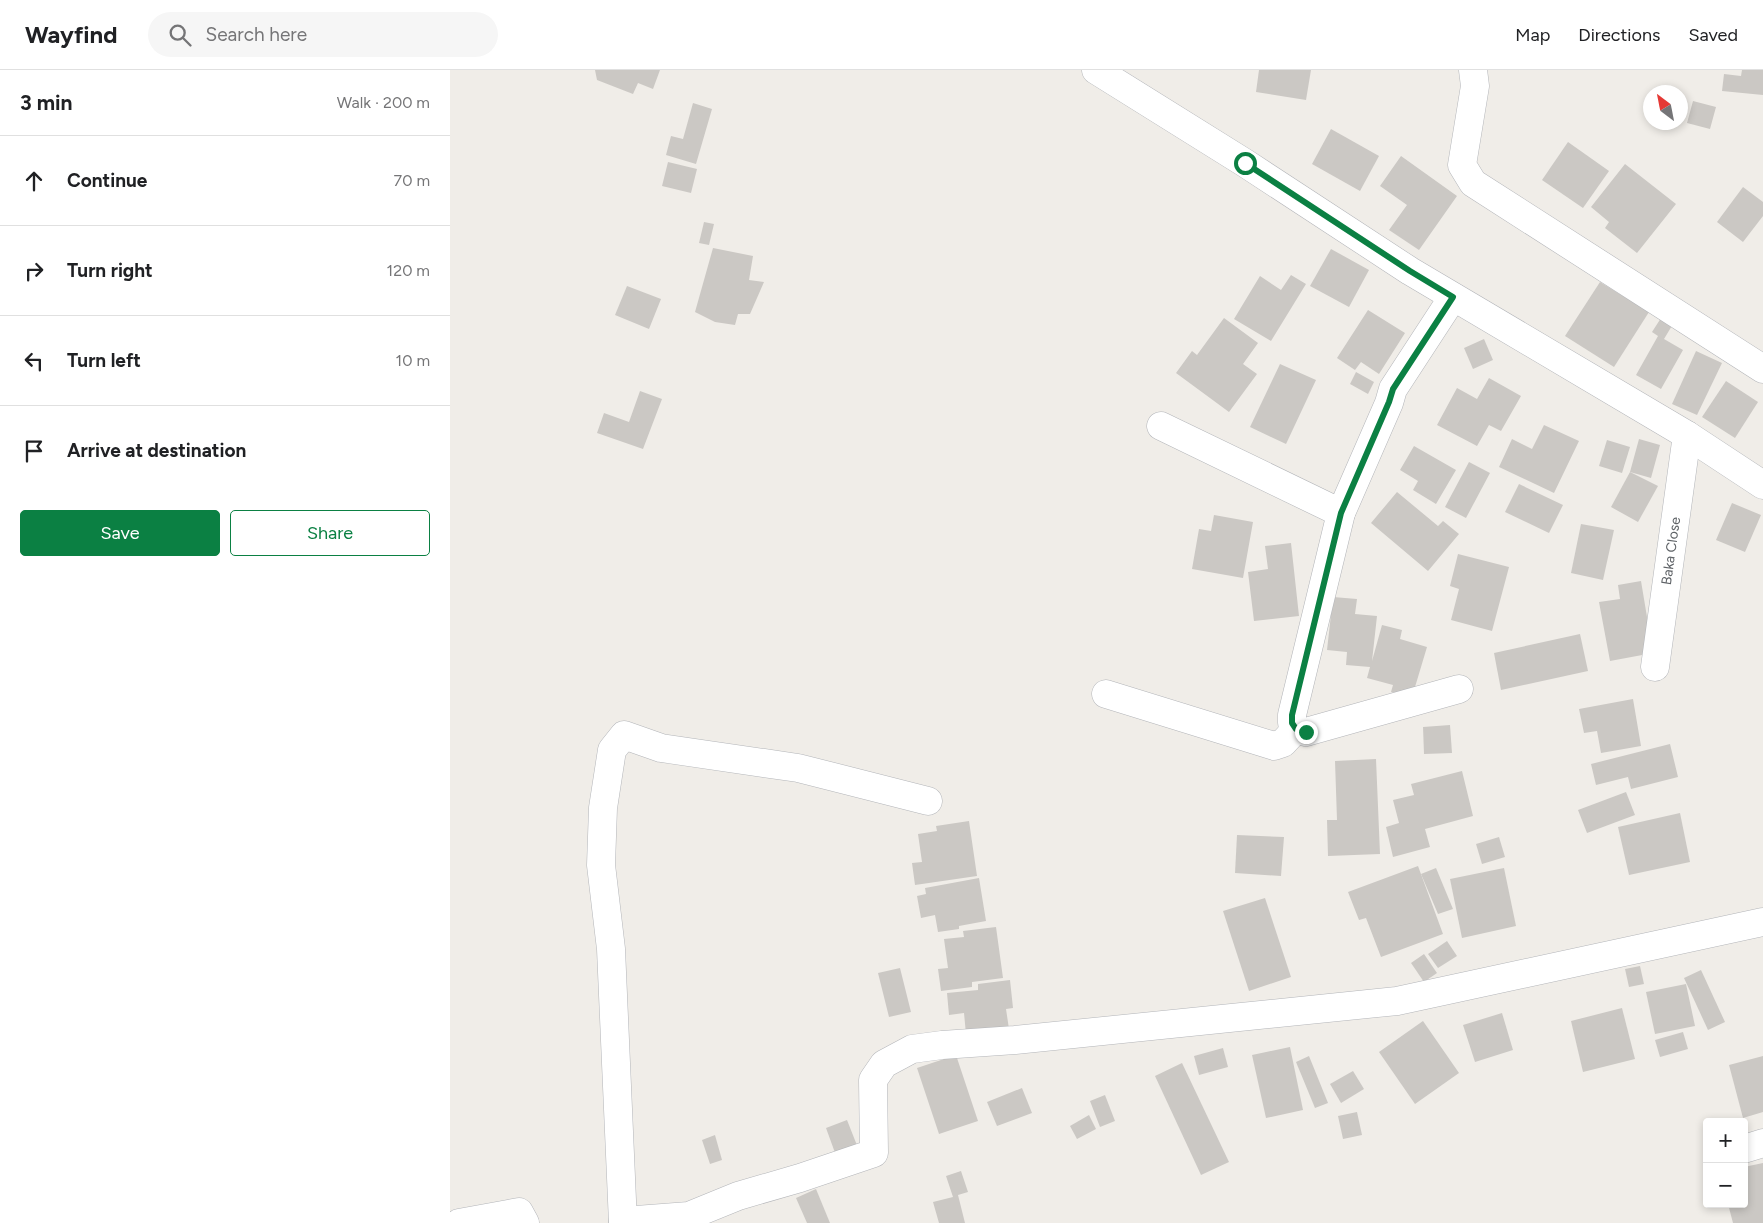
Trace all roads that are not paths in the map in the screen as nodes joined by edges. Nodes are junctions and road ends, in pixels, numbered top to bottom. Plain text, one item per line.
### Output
1 (1096, 70) edge
2 (1474, 70) edge
3 (1453, 297) junction
4 (1763, 369) edge
5 (1162, 426) dead end
6 (1687, 434) junction
7 (1763, 485) edge
8 (1341, 513) junction
9 (1655, 667) dead end
10 (1459, 689) dead end
11 (1106, 694) dead end
12 (1296, 729) junction
13 (928, 801) dead end
14 (1763, 922) edge
15 (1763, 1144) edge
16 (1748, 1147) edge
17 (623, 1222) edge
18 (459, 1223) edge
19 (525, 1223) edge

1 - 3 street
2 - 4 street
3 - 6 street
3 - 8 street
5 - 8 street
6 - 7 street
6 - 9 street, Baka Close
8 - 12 street
10 - 12 street
11 - 12 street
13 - 17 street
14 - 17 street
15 - 16 street
18 - 19 street

